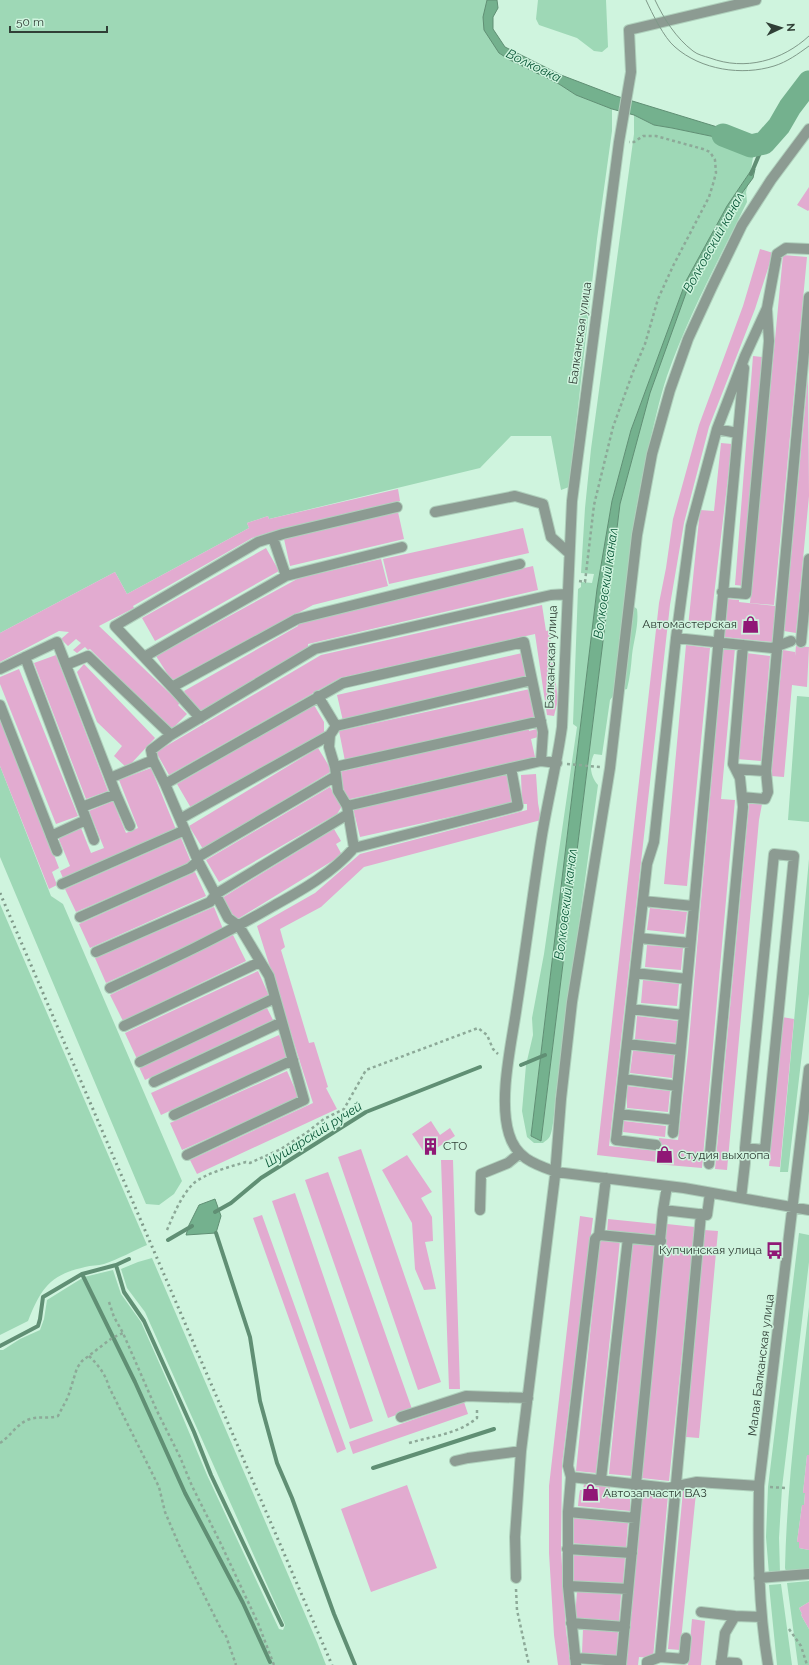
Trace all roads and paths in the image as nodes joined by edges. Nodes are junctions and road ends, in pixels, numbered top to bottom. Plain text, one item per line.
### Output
1 (756, 0) edge
2 (809, 129) edge
3 (619, 142) junction
4 (809, 249) edge
5 (809, 297) edge
6 (767, 308) junction
7 (745, 356) junction
8 (717, 429) junction
9 (737, 433) junction
10 (397, 507) dead end
11 (435, 512) dead end
12 (273, 538) junction
13 (402, 547) dead end
14 (569, 553) junction
15 (809, 559) edge
16 (520, 564) dead end
17 (286, 576) junction
18 (585, 582) dead end
19 (722, 592) junction
20 (567, 594) junction
21 (676, 638) junction
22 (800, 642) edge
23 (718, 643) junction
24 (778, 643) junction
25 (743, 645) junction
26 (25, 657) junction
27 (144, 657) junction
28 (66, 665) junction
29 (0, 669) edge
30 (532, 680) junction
31 (172, 687) junction
32 (318, 696) junction
33 (0, 705) edge
34 (200, 718) junction
35 (541, 721) junction
36 (336, 726) junction
37 (171, 735) junction
38 (330, 735) junction
39 (153, 760) junction
40 (540, 761) junction
41 (568, 764) dead end
42 (556, 767) junction
43 (600, 767) dead end
44 (511, 768) junction
45 (736, 769) junction
46 (766, 771) junction
47 (336, 772) junction
48 (110, 778) junction
49 (165, 784) junction
50 (116, 794) junction
51 (742, 797) junction
52 (82, 808) junction
53 (347, 810) junction
54 (180, 819) junction
55 (86, 820) junction
56 (130, 826) dead end
57 (185, 830) junction
58 (51, 836) junction
59 (94, 840) dead end
60 (354, 848) junction
61 (57, 851) dead end
62 (198, 861) junction
63 (62, 884) dead end
64 (216, 894) junction
65 (644, 901) junction
66 (693, 906) junction
67 (80, 917) dead end
68 (239, 926) junction
69 (639, 938) junction
70 (690, 943) junction
71 (96, 952) dead end
72 (260, 962) junction
73 (635, 973) junction
74 (687, 979) junction
75 (110, 988) dead end
76 (275, 998) junction
77 (631, 1009) junction
78 (683, 1015) junction
79 (282, 1022) junction
80 (124, 1026) dead end
81 (627, 1044) junction
82 (680, 1050) junction
83 (509, 1059) junction
84 (293, 1060) junction
85 (140, 1062) dead end
86 (809, 1069) edge
87 (623, 1079) junction
88 (154, 1082) dead end
89 (677, 1086) junction
90 (619, 1114) junction
91 (174, 1115) dead end
92 (674, 1120) junction
93 (673, 1133) dead end
94 (656, 1145) dead end
95 (745, 1148) junction
96 (519, 1154) junction
97 (187, 1155) dead end
98 (709, 1164) dead end
99 (556, 1174) junction
100 (606, 1178) junction
101 (667, 1186) junction
102 (710, 1193) junction
103 (741, 1198) junction
104 (793, 1208) junction
105 (480, 1210) dead end
106 (663, 1210) junction
107 (809, 1210) edge
108 (701, 1214) junction
109 (167, 1230) dead end
110 (599, 1235) junction
111 (628, 1238) junction
112 (661, 1242) junction
113 (109, 1302) dead end
114 (123, 1333) junction
115 (89, 1356) junction
116 (474, 1396) junction
117 (528, 1398) junction
118 (401, 1417) dead end
119 (0, 1443) edge
120 (409, 1443) dead end
121 (521, 1451) junction
122 (455, 1461) dead end
123 (571, 1477) junction
124 (600, 1479) junction
125 (636, 1484) junction
126 (676, 1486) junction
127 (759, 1486) junction
128 (785, 1488) dead end
129 (568, 1512) junction
130 (635, 1518) junction
131 (567, 1549) junction
132 (632, 1553) junction
133 (809, 1574) edge
134 (516, 1578) joint
135 (759, 1578) junction
136 (568, 1586) junction
137 (628, 1589) junction
138 (701, 1612) dead end
139 (735, 1616) junction
140 (762, 1617) junction
141 (571, 1623) junction
142 (625, 1627) junction
143 (789, 1629) dead end
144 (686, 1638) dead end
145 (660, 1657) junction
146 (576, 1661) edge
147 (683, 1662) edge
148 (621, 1663) edge
149 (721, 1664) edge
150 (236, 1665) edge
151 (274, 1665) edge
152 (530, 1665) edge
153 (647, 1665) edge
154 (737, 1665) edge
155 (768, 1665) edge
156 (807, 1665) edge

1 - 3 street, Балканская улица
2 - 99 street
3 - 14 street, Балканская улица
3 - 18 path
4 - 6 street
5 - 24 street
6 - 7 street
6 - 19 street
7 - 8 street
7 - 9 street
8 - 9 street
8 - 21 street
9 - 19 street
10 - 12 street
11 - 14 street
12 - 17 street
12 - 27 street
13 - 17 street
14 - 20 street, Балканская улица
15 - 22 street
16 - 31 street
17 - 27 street
19 - 23 street
20 - 34 street
20 - 42 street, Балканская улица
21 - 23 street
21 - 65 street
22 - 24 street
23 - 25 street
23 - 66 street
24 - 25 street
24 - 46 street
25 - 45 street
26 - 28 street
26 - 29 street
26 - 52 street
27 - 31 street
28 - 37 street
28 - 48 street
30 - 32 street
30 - 35 street
30 - 36 street
31 - 34 street
32 - 36 street
32 - 49 street
33 - 58 street
34 - 37 street
35 - 40 street
35 - 47 street
36 - 38 street
37 - 39 street
38 - 47 street
38 - 54 street
39 - 48 street
39 - 49 street
40 - 42 street
40 - 44 street
41 - 43 path
42 - 83 street, Балканская улица
44 - 53 street
44 - 60 street
45 - 46 street
45 - 51 street
46 - 51 street
47 - 53 street
47 - 62 street
48 - 50 street
49 - 54 street
50 - 52 street
50 - 56 street
51 - 98 street
52 - 55 street
53 - 60 street
53 - 64 street
54 - 57 street
55 - 58 street
55 - 59 street
57 - 62 street
57 - 63 street
58 - 61 street
60 - 68 street
62 - 64 street
62 - 67 street
64 - 68 street
64 - 71 street
65 - 66 street
65 - 69 street
66 - 70 street
68 - 72 street
68 - 75 street
69 - 70 street
69 - 73 street
70 - 74 street
72 - 76 street
72 - 80 street
73 - 74 street
73 - 77 street
74 - 78 street
76 - 79 street
76 - 85 street
77 - 78 street
77 - 81 street
78 - 82 street
79 - 84 street
79 - 88 street
81 - 82 street
81 - 87 street
82 - 89 street
83 - 96 street, Балканская улица
83 - 109 path
84 - 91 street
84 - 97 street
86 - 104 street, Малая Балканская улица
87 - 89 street
87 - 90 street
89 - 92 street
90 - 92 street
90 - 94 street
92 - 93 street
95 - 95 street
95 - 103 street
96 - 99 street
96 - 105 street
99 - 100 street
99 - 117 street
100 - 101 street
100 - 110 street
101 - 102 street
101 - 106 street
102 - 103 street
102 - 108 street
103 - 104 street
104 - 107 street
104 - 127 street, Малая Балканская улица
106 - 108 street
106 - 112 street
108 - 126 street
110 - 111 street
110 - 123 street
111 - 112 street
111 - 124 street
112 - 125 street
113 - 114 path
114 - 115 path
114 - 151 path
115 - 119 path
115 - 150 path
116 - 117 street
116 - 118 street
116 - 120 path
117 - 121 street
121 - 122 street
121 - 134 street
123 - 124 street
123 - 129 street
124 - 125 street
125 - 126 street
125 - 130 street
126 - 127 street
126 - 145 street
127 - 128 path
127 - 135 street, Малая Балканская улица
129 - 130 street
129 - 131 street
130 - 132 street
131 - 132 street
131 - 136 street
132 - 137 street
133 - 135 street
134 - 152 path
135 - 140 street, Малая Балканская улица
136 - 137 street
136 - 141 street
137 - 142 street
138 - 139 street
139 - 140 street
139 - 149 street
140 - 155 street, Малая Балканская улица
141 - 142 street
141 - 146 street
142 - 148 street
143 - 156 path
144 - 147 street
145 - 147 street
145 - 153 street
146 - 148 street
149 - 154 street

